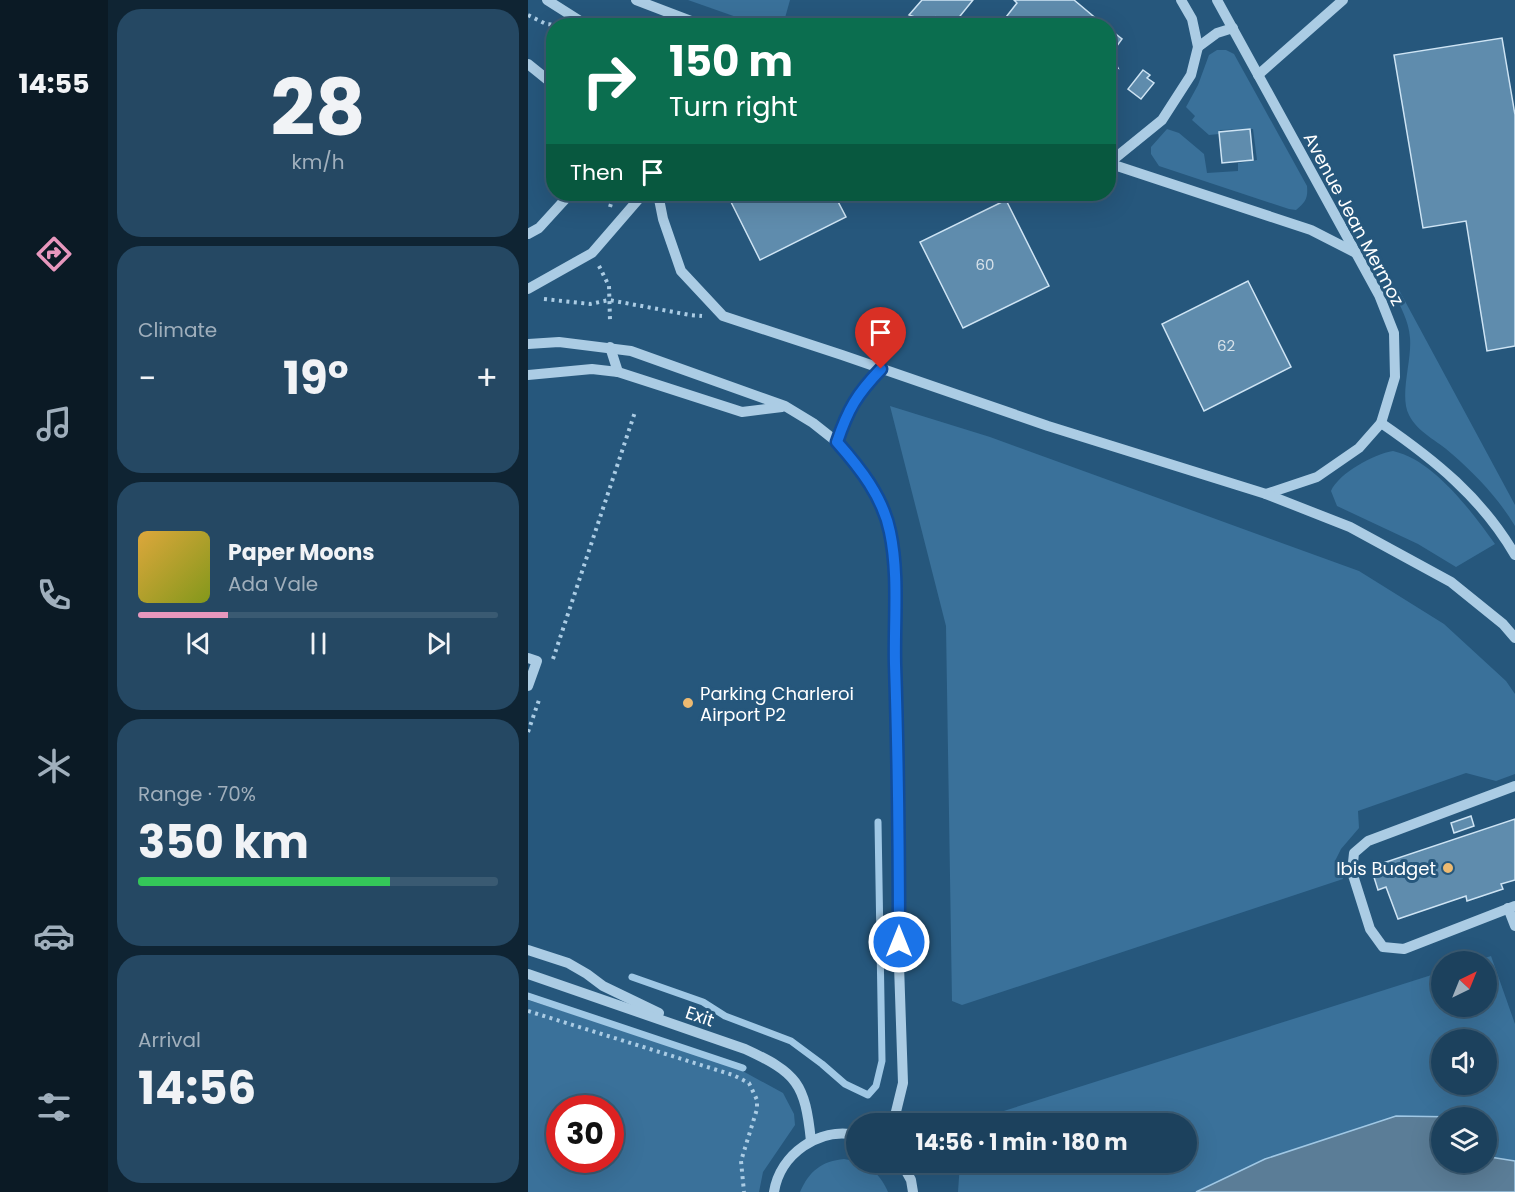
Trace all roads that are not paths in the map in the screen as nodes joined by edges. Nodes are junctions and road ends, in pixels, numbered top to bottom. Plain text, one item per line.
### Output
1 (547, 0) edge
2 (636, 0) edge
3 (1181, 0) edge
4 (1217, 0) edge
5 (1343, 0) edge
6 (575, 18) edge
7 (683, 18) edge
8 (1233, 28) junction
9 (1198, 47) junction
10 (528, 64) edge
11 (1258, 75) junction
12 (546, 79) edge
13 (1116, 157) edge
14 (1116, 165) edge
15 (564, 201) edge
16 (638, 201) edge
17 (659, 201) edge
18 (528, 234) edge
19 (1357, 254) junction
20 (528, 290) edge
21 (528, 344) edge
22 (610, 347) junction
23 (881, 369) junction
24 (618, 372) junction
25 (528, 375) edge
26 (785, 406) junction
27 (1381, 423) junction
28 (837, 442) junction
29 (1266, 494) junction
30 (1515, 555) edge
31 (1515, 638) edge
32 (532, 660) edge
33 (528, 686) edge
34 (1515, 786) edge
35 (1512, 907) edge
36 (1515, 926) edge
37 (528, 950) edge
38 (528, 974) edge
39 (705, 1035) junction
40 (896, 1113) edge
41 (846, 1135) edge
42 (811, 1141) junction
43 (906, 1173) edge
44 (774, 1192) edge
45 (914, 1192) edge

1 - 6 street
2 - 7 street
3 - 9 street
4 - 8 street, Avenue Jean Mermoz
5 - 11 street
8 - 9 street
8 - 11 street, Avenue Jean Mermoz
9 - 13 street
10 - 12 street
11 - 19 street, Avenue Jean Mermoz
14 - 19 street
15 - 18 street
16 - 20 street
17 - 23 street
19 - 27 street, Avenue Jean Mermoz
21 - 22 street
22 - 24 street
22 - 26 street
23 - 28 street
23 - 29 street
24 - 25 street
24 - 26 street
26 - 28 street
27 - 29 street
27 - 30 street
28 - 40 street
29 - 31 street
32 - 33 street
34 - 35 street
35 - 36 street
37 - 39 street
38 - 39 street, Exit
39 - 42 street, Exit
41 - 42 street
42 - 44 street
43 - 45 street

